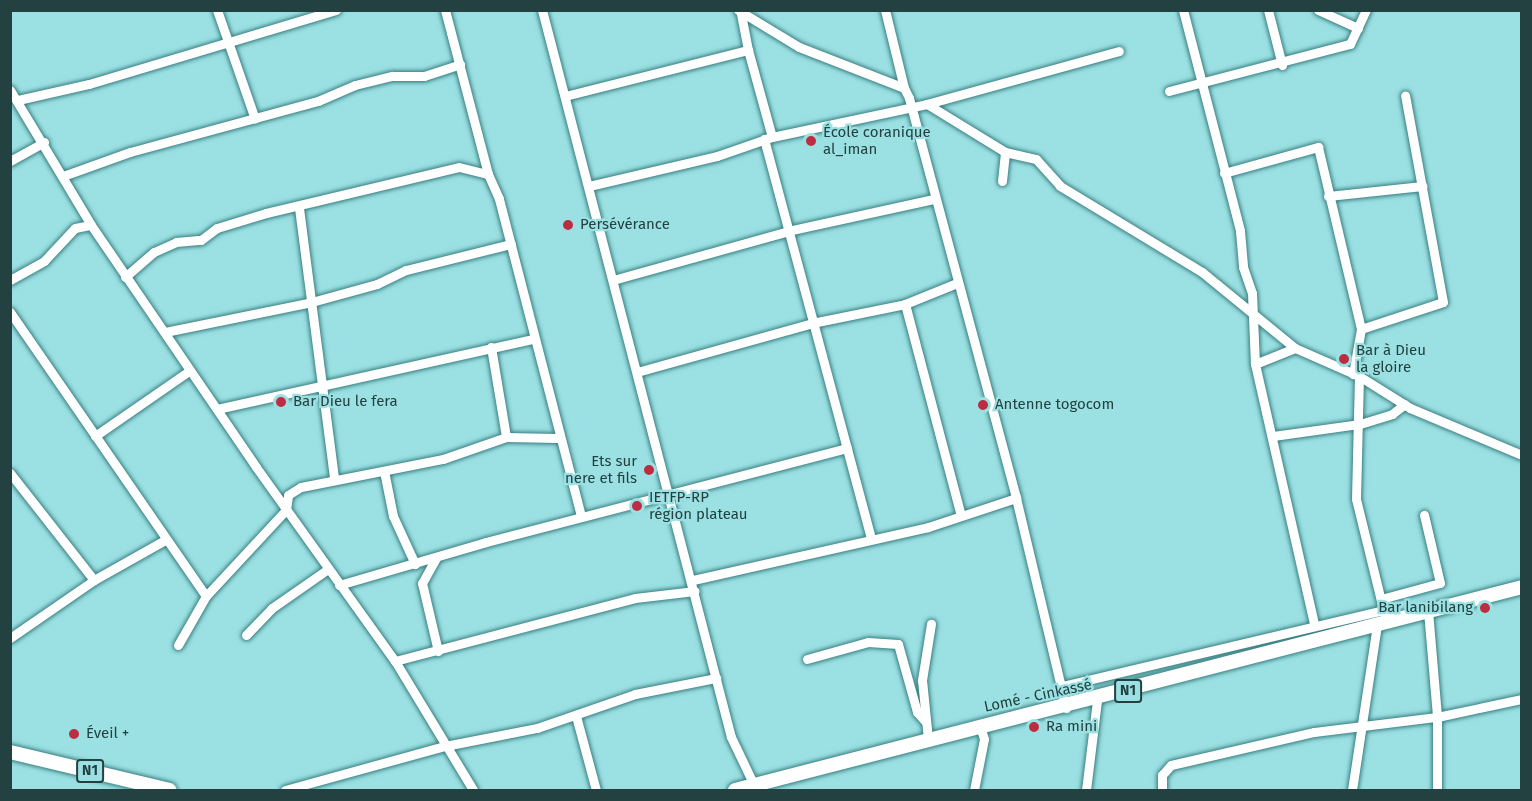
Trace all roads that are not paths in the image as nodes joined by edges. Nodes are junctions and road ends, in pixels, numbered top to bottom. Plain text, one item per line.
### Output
1 (217, 10) edge
2 (336, 10) edge
3 (445, 10) edge
4 (542, 10) edge
5 (1183, 10) edge
6 (1268, 10) edge
7 (1318, 10) edge
8 (1366, 10) edge
9 (887, 11) edge
10 (739, 12) edge
11 (1358, 28) junction
12 (226, 42) junction
13 (748, 50) junction
14 (1119, 51) dead end
15 (460, 64) junction
16 (1282, 65) junction
17 (1201, 82) junction
18 (904, 88) junction
19 (10, 90) edge
20 (1169, 91) dead end
21 (1405, 95) dead end
22 (565, 96) junction
23 (18, 100) junction
24 (927, 105) junction
25 (913, 107) junction
26 (255, 118) junction
27 (768, 138) junction
28 (44, 142) junction
29 (1005, 152) junction
30 (10, 160) edge
31 (1224, 173) junction
32 (488, 174) junction
33 (63, 176) junction
34 (1002, 181) dead end
35 (589, 186) junction
36 (1422, 186) junction
37 (1328, 196) junction
38 (933, 199) junction
39 (299, 208) junction
40 (91, 225) junction
41 (788, 231) junction
42 (510, 244) junction
43 (125, 277) junction
44 (10, 280) edge
45 (613, 280) junction
46 (957, 283) junction
47 (308, 303) junction
48 (905, 304) junction
49 (10, 312) edge
50 (1255, 314) junction
51 (812, 323) junction
52 (1361, 329) junction
53 (165, 332) junction
54 (534, 339) junction
55 (491, 347) junction
56 (1295, 348) junction
57 (1255, 364) junction
58 (189, 370) junction
59 (637, 372) junction
60 (1356, 375) junction
61 (324, 385) junction
62 (1405, 404) junction
63 (217, 409) junction
64 (1360, 424) junction
65 (95, 436) junction
66 (1273, 436) junction
67 (506, 437) junction
68 (558, 438) junction
69 (847, 448) junction
70 (1521, 455) edge
71 (384, 471) junction
72 (10, 473) edge
73 (334, 479) junction
74 (669, 493) junction
75 (1016, 498) junction
76 (286, 510) junction
77 (1424, 515) dead end
78 (581, 516) junction
79 (961, 516) junction
80 (871, 538) junction
81 (165, 540) junction
82 (438, 557) junction
83 (415, 564) junction
84 (328, 569) junction
85 (94, 580) junction
86 (693, 580) junction
87 (339, 585) junction
88 (1521, 587) edge
89 (695, 591) junction
90 (206, 596) junction
91 (1382, 599) junction
92 (1428, 611) junction
93 (1382, 618) junction
94 (1314, 623) junction
95 (931, 624) dead end
96 (246, 635) dead end
97 (10, 638) edge
98 (1238, 641) junction
99 (178, 645) dead end
100 (438, 651) junction
101 (807, 659) dead end
102 (1233, 659) junction
103 (395, 661) junction
104 (716, 678) junction
105 (1062, 686) junction
106 (1521, 699) edge
107 (1098, 700) junction
108 (1066, 708) junction
109 (576, 716) junction
110 (1437, 717) junction
111 (925, 721) junction
112 (1363, 725) junction
113 (980, 726) junction
114 (928, 739) junction
115 (445, 746) junction
116 (10, 752) edge
117 (754, 785) junction
118 (170, 790) edge
119 (285, 790) edge
120 (473, 790) edge
121 (596, 790) edge
122 (735, 790) edge
123 (974, 790) edge
124 (1086, 790) edge
125 (1162, 790) edge
126 (1352, 790) edge
127 (1437, 790) edge

1 - 12 street
2 - 12 street
3 - 15 street
4 - 22 street
5 - 17 street
6 - 16 street
7 - 11 street
8 - 11 street
9 - 18 street
10 - 13 street
10 - 18 street
11 - 16 street
12 - 23 street
12 - 26 street
13 - 22 street
13 - 27 street
14 - 24 street
15 - 26 street
15 - 32 street
16 - 17 street
17 - 20 street
17 - 31 street
18 - 25 street
19 - 23 street
21 - 36 street
22 - 35 street
23 - 28 street
24 - 25 street
24 - 29 street
25 - 27 street
25 - 38 street
26 - 33 street
27 - 35 street
27 - 41 street
28 - 30 street
28 - 33 street
29 - 34 street
29 - 50 street
31 - 37 street
31 - 50 street
32 - 39 street
32 - 42 street
33 - 40 street
35 - 45 street
36 - 37 street
36 - 52 street
37 - 52 street
38 - 41 street
38 - 46 street
39 - 43 street
39 - 47 street
40 - 43 street
40 - 44 street
41 - 45 street
41 - 51 street
42 - 47 street
42 - 54 street
43 - 53 street
45 - 59 street
46 - 48 street
46 - 75 street
47 - 53 street
47 - 61 street
48 - 51 street
48 - 79 street
49 - 65 street
50 - 56 street
50 - 57 street
51 - 59 street
51 - 69 street
52 - 60 street
53 - 58 street
54 - 55 street
54 - 68 street
55 - 61 street
55 - 67 street
56 - 57 street
56 - 60 street
57 - 66 street
58 - 63 street
58 - 65 street
59 - 74 street
60 - 62 street
60 - 64 street
61 - 63 street
61 - 73 street
62 - 64 street
62 - 70 street
63 - 76 street
64 - 66 street
64 - 91 street
65 - 81 street
66 - 94 street
67 - 68 street
67 - 71 street
68 - 78 street
69 - 74 street
69 - 80 street
71 - 73 street
71 - 83 street
72 - 85 street
73 - 76 street
74 - 78 street
74 - 86 street
75 - 79 street
75 - 105 street
76 - 84 street
76 - 90 street
77 - 91 street
78 - 82 street
79 - 80 street
80 - 86 street
81 - 85 street
81 - 90 street
82 - 83 street
82 - 100 street
83 - 87 street
84 - 87 street
84 - 96 street
85 - 97 street
86 - 89 street
87 - 103 street
88 - 92 highway, Lomé - Cinkassé / N1
89 - 100 street
89 - 104 street
90 - 99 street
91 - 93 street
92 - 93 highway, Lomé - Cinkassé / N1
92 - 110 street
93 - 94 street
93 - 102 highway, Lomé - Cinkassé / N1
93 - 112 street
94 - 98 street
95 - 111 street
98 - 102 street
98 - 105 street
100 - 103 street
101 - 111 street
102 - 107 highway, Lomé - Cinkassé / N1
103 - 115 street
104 - 109 street
104 - 117 street
105 - 108 street
106 - 110 street
107 - 108 highway, Lomé - Cinkassé / N1
107 - 124 street
108 - 113 highway, Lomé - Cinkassé / N1
109 - 115 street
109 - 121 street
110 - 112 street
110 - 127 street
111 - 114 street
112 - 125 street
112 - 126 street
113 - 114 highway, Lomé - Cinkassé / N1
113 - 123 street
114 - 117 highway, Lomé - Cinkassé / N1
115 - 119 street
115 - 120 street
116 - 118 highway, N1
117 - 122 highway, Lomé - Cinkassé / N1

